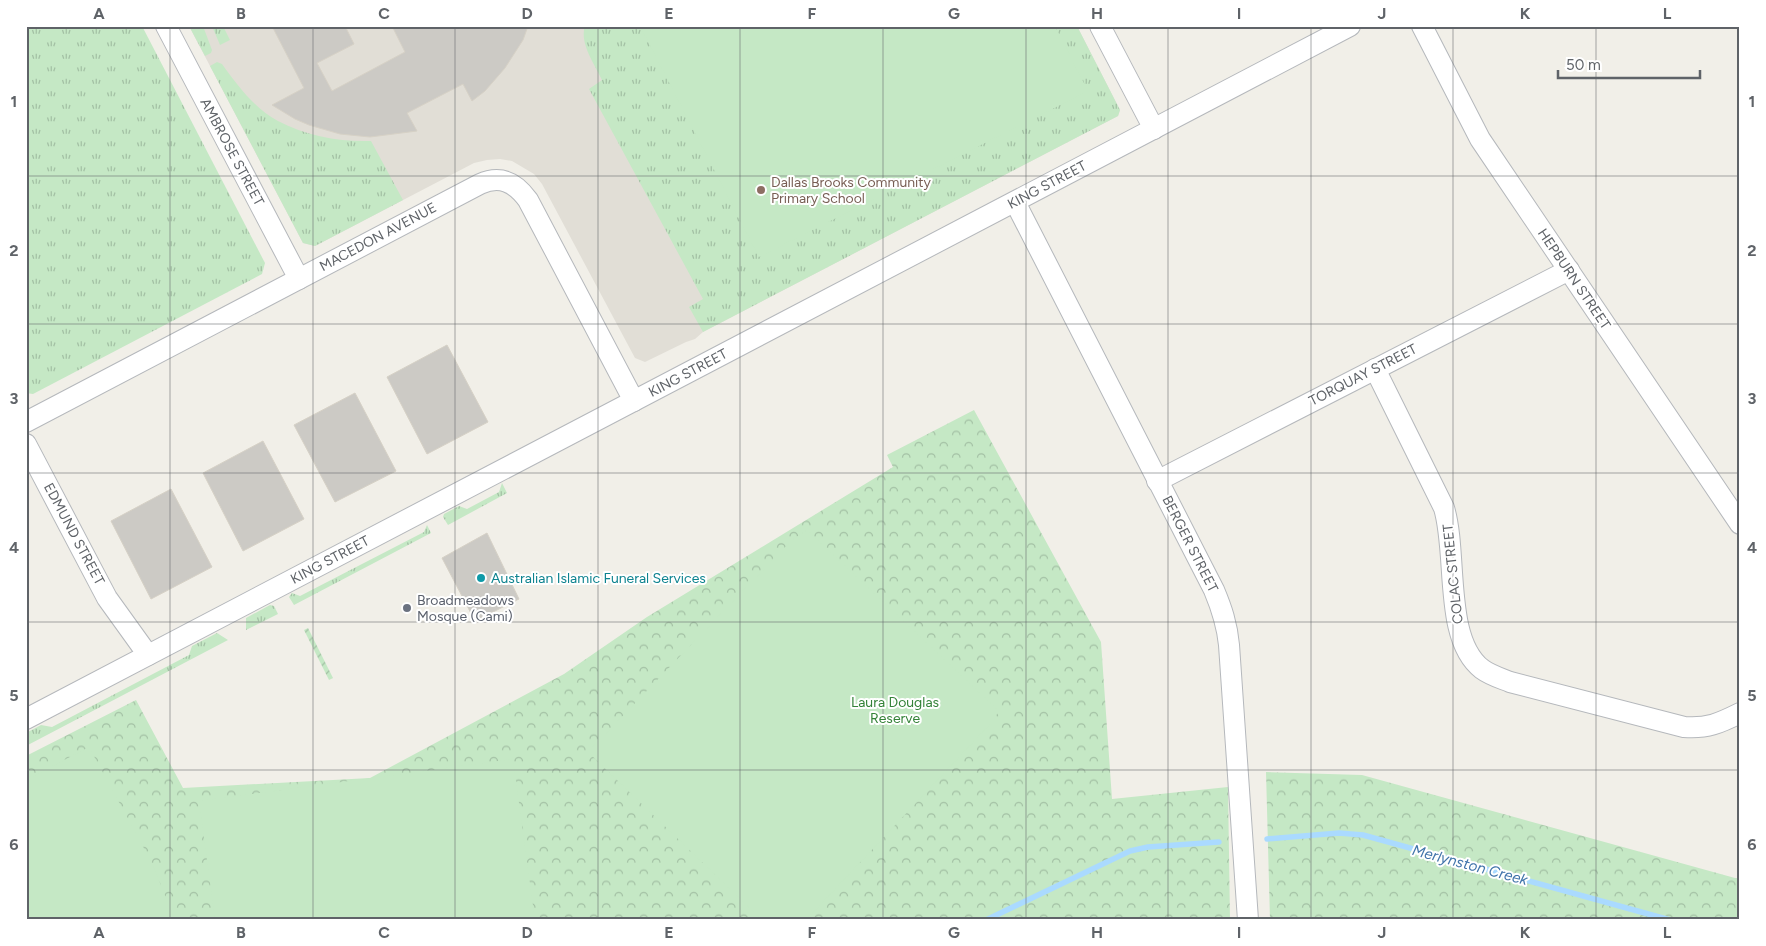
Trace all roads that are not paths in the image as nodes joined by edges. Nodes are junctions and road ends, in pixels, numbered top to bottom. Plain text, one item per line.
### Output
1 (166, 26) edge
2 (1100, 26) edge
3 (1350, 26) edge
4 (1422, 26) edge
5 (1154, 129) junction
6 (1015, 202) junction
7 (1569, 270) junction
8 (298, 278) junction
9 (1375, 369) junction
10 (634, 401) junction
11 (26, 422) edge
12 (26, 444) edge
13 (1157, 481) junction
14 (1740, 524) edge
15 (139, 660) junction
16 (1740, 713) edge
17 (26, 719) edge
18 (1248, 920) edge

1 - 8 street, AMBROSE STREET
2 - 5 street
3 - 5 street, KING STREET
4 - 7 street, HEPBURN STREET
5 - 6 street, KING STREET
6 - 10 street, KING STREET
6 - 13 street, BERGER STREET
7 - 9 street, TORQUAY STREET
7 - 14 street, HEPBURN STREET
8 - 10 street, MACEDON AVENUE
8 - 11 street, MACEDON AVENUE
9 - 13 street, TORQUAY STREET
9 - 16 street, COLAC STREET
10 - 15 street, KING STREET
12 - 15 street, EDMUND STREET
13 - 18 street, BERGER STREET
15 - 17 street, KING STREET

